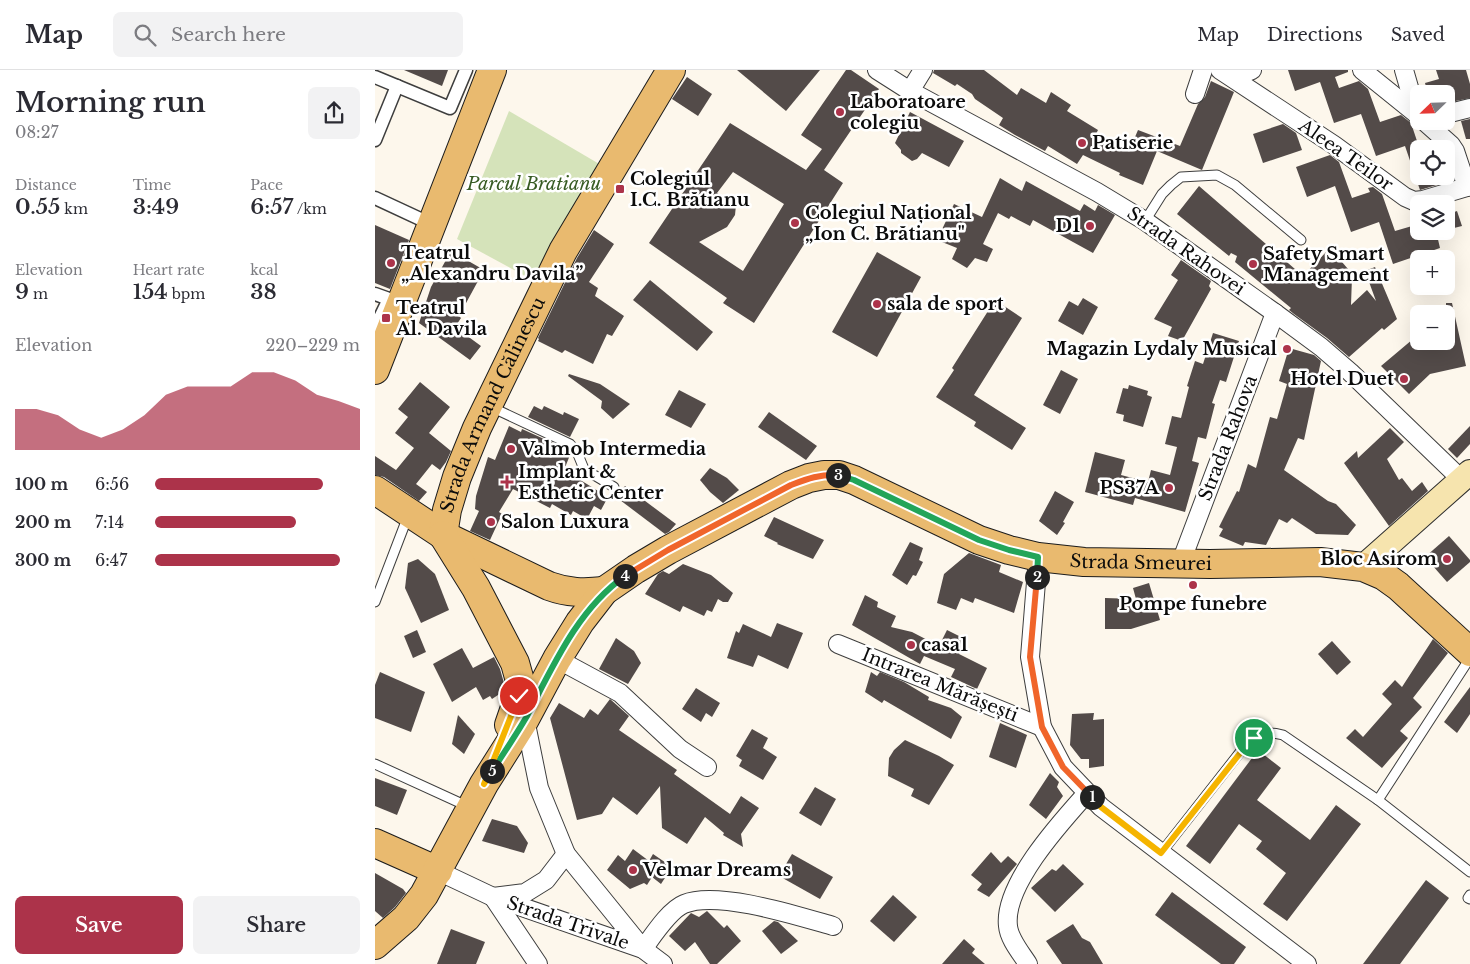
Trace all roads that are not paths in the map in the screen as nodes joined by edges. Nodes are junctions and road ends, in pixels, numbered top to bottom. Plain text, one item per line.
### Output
1 (466, 70) edge
2 (492, 70) edge
3 (671, 70) edge
4 (877, 70) edge
5 (923, 70) edge
6 (1203, 70) edge
7 (1252, 70) edge
8 (1361, 70) edge
9 (1403, 70) edge
10 (1226, 74) edge
11 (379, 75) edge
12 (397, 86) junction
13 (910, 91) junction
14 (1195, 94) dead end
15 (1410, 94) edge
16 (1470, 108) edge
17 (1410, 109) edge
18 (1455, 112) edge
19 (1434, 130) edge
20 (375, 140) edge
21 (1469, 186) edge
22 (375, 198) edge
23 (1145, 220) junction
24 (431, 224) junction
25 (1301, 240) dead end
26 (375, 294) edge
27 (379, 311) edge
28 (1275, 313) junction
29 (375, 325) edge
30 (375, 370) edge
31 (488, 405) junction
32 (1466, 476) edge
33 (614, 487) dead end
34 (375, 490) edge
35 (409, 513) junction
36 (443, 535) junction
37 (1038, 557) junction
38 (1181, 562) junction
39 (1363, 567) junction
40 (604, 592) junction
41 (375, 602) edge
42 (838, 644) dead end
43 (1470, 652) edge
44 (1470, 658) edge
45 (557, 659) junction
46 (525, 718) junction
47 (1042, 727) junction
48 (375, 764) edge
49 (707, 767) dead end
50 (484, 784) junction
51 (1087, 793) junction
52 (1378, 800) junction
53 (471, 808) junction
54 (375, 842) edge
55 (1161, 853) junction
56 (565, 854) junction
57 (438, 871) junction
58 (1470, 872) edge
59 (493, 897) junction
60 (833, 926) dead end
61 (375, 945) edge
62 (643, 949) junction
63 (538, 964) edge
64 (663, 964) edge
65 (1028, 964) edge
66 (1307, 964) edge

1 - 12 street
2 - 24 main road
3 - 31 main road, Strada Armand Călinescu
4 - 13 street, Strada Rahovei
5 - 13 street
6 - 14 street
7 - 10 street, Aleea Teilor
8 - 17 street, Aleea Teilor
9 - 15 street, Aleea Teilor
10 - 21 street, Aleea Teilor
11 - 12 street
12 - 20 street
13 - 23 street, Strada Rahovei
16 - 18 street
19 - 21 street, Aleea Teilor
22 - 24 street
23 - 25 lane
23 - 28 street, Strada Rahovei
24 - 30 main road
26 - 27 street
27 - 29 street
28 - 32 street, Strada Rahovei
28 - 38 street, Strada Rahova
31 - 33 lane
31 - 36 main road, Strada Armand Călinescu
32 - 39 main road
34 - 35 main road
35 - 36 main road
35 - 41 lane
36 - 40 main road
36 - 50 main road
37 - 38 main road, Strada Smeurei
37 - 40 main road, Strada Smeurei
37 - 47 street
38 - 39 main road, Strada Smeurei
39 - 43 main road, Strada Smeurei
40 - 45 main road, Strada Smeurei
42 - 47 street, Intrarea Mărășești
44 - 52 lane
45 - 46 main road, Strada Smeurei
45 - 49 street
46 - 50 main road, Strada Smeurei
46 - 56 street, Strada Trivale
47 - 51 street
48 - 53 lane
50 - 53 main road, Strada Smeurei
51 - 55 street
51 - 65 street
52 - 55 lane
52 - 58 lane
53 - 57 main road, Strada Smeurei
54 - 57 main road
55 - 66 street
56 - 59 street, Strada Trivale
56 - 62 street, Strada Trivale
57 - 59 street, Strada Trivale
57 - 61 main road, Strada Smeurei
59 - 62 street, Strada Trivale
59 - 63 street
60 - 62 street
62 - 64 street, Strada Trivale

